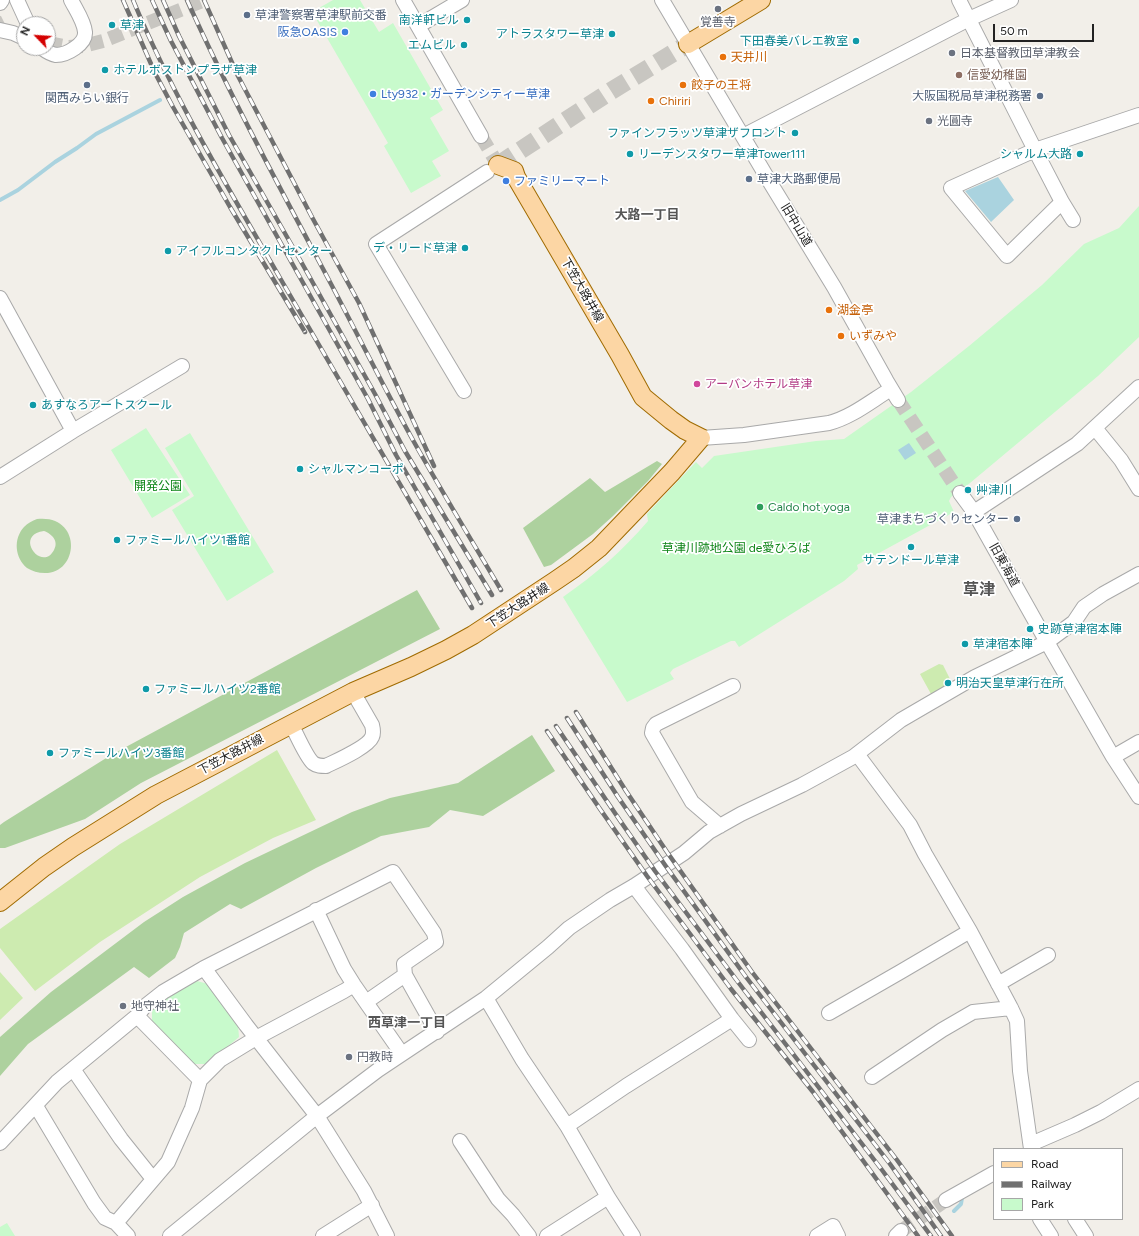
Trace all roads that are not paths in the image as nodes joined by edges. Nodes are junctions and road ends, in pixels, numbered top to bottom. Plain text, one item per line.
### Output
1 (2, 0) edge
2 (17, 0) edge
3 (71, 0) edge
4 (403, 0) edge
5 (462, 0) edge
6 (662, 0) edge
7 (761, 0) edge
8 (959, 0) edge
9 (1011, 0) edge
10 (0, 3) edge
11 (24, 16) edge
12 (969, 19) junction
13 (418, 26) junction
14 (0, 30) edge
15 (16, 34) edge
16 (688, 44) junction
17 (56, 54) edge
18 (1139, 114) edge
19 (481, 136) tunnel mouth
20 (743, 136) junction
21 (1035, 150) junction
22 (493, 169) joint
23 (1062, 202) junction
24 (1073, 220) dead end
25 (0, 298) edge
26 (182, 366) dead end
27 (1139, 387) edge
28 (464, 390) dead end
29 (1095, 428) junction
30 (73, 431) junction
31 (701, 438) junction
32 (0, 477) edge
33 (1139, 489) edge
34 (960, 492) tunnel mouth
35 (974, 512) junction
36 (1139, 574) edge
37 (1047, 642) junction
38 (733, 686) dead end
39 (353, 692) junction
40 (291, 724) junction
41 (1139, 742) edge
42 (858, 754) junction
43 (1114, 757) junction
44 (1139, 797) edge
45 (720, 826) junction
46 (634, 886) junction
47 (0, 902) edge
48 (316, 910) junction
49 (970, 931) junction
50 (1048, 955) dead end
51 (204, 968) junction
52 (405, 975) junction
53 (998, 984) junction
54 (354, 985) junction
55 (486, 998) junction
56 (366, 1002) junction
57 (140, 1008) junction
58 (1011, 1008) junction
59 (829, 1013) dead end
60 (732, 1019) junction
61 (437, 1032) junction
62 (256, 1038) junction
63 (749, 1040) dead end
64 (402, 1054) junction
65 (73, 1069) junction
66 (872, 1077) dead end
67 (200, 1080) junction
68 (1139, 1089) edge
69 (36, 1106) junction
70 (317, 1116) junction
71 (567, 1126) junction
72 (460, 1141) dead end
73 (0, 1143) edge
74 (1031, 1147) edge
75 (993, 1174) edge
76 (153, 1179) junction
77 (608, 1197) junction
78 (946, 1200) tunnel mouth
79 (372, 1205) junction
80 (1041, 1220) edge
81 (1076, 1220) edge
82 (116, 1222) junction
83 (128, 1236) edge
84 (170, 1236) edge
85 (323, 1236) edge
86 (387, 1236) edge
87 (529, 1236) edge
88 (547, 1236) edge
89 (633, 1236) edge
90 (817, 1236) edge
91 (838, 1236) edge
92 (1051, 1236) edge
93 (1086, 1236) edge

1 - 10 street
2 - 11 street
3 - 17 street
4 - 13 street
5 - 13 street
6 - 16 street, 旧中山道
7 - 16 main road
8 - 12 street
9 - 12 street
12 - 20 street
12 - 21 street
13 - 19 street
14 - 15 street
16 - 20 street, 旧中山道
18 - 21 street
20 - 31 street, 旧中山道
21 - 23 street
21 - 23 street
22 - 28 street
22 - 31 main road, 下笠大路井線
23 - 24 street
25 - 30 street
26 - 30 street
27 - 29 street
29 - 33 street
29 - 35 street
30 - 32 street
31 - 39 main road, 下笠大路井線
34 - 35 street
35 - 37 street, 旧東海道
36 - 37 street
37 - 42 street
37 - 43 street, 旧東海道
38 - 45 street
39 - 40 main road, 下笠大路井線
39 - 40 street
40 - 47 main road, 下笠大路井線
41 - 43 street
42 - 45 street
42 - 49 street
43 - 44 street, 旧東海道
45 - 46 street
46 - 55 street
46 - 60 street
48 - 51 street
48 - 52 street
48 - 54 street
49 - 53 street
49 - 59 street
50 - 53 street
51 - 57 street
51 - 62 street
52 - 56 street
52 - 61 street
53 - 58 street
54 - 56 street
54 - 62 street
55 - 61 street
55 - 71 street
56 - 64 street
57 - 65 street
57 - 67 street
58 - 66 street
58 - 74 street
60 - 63 street
60 - 71 street
61 - 64 street
62 - 67 street
62 - 70 street
64 - 70 street
65 - 69 street
65 - 76 street
67 - 76 street
68 - 74 street
69 - 73 street
69 - 82 street
70 - 79 street
70 - 84 street
71 - 77 street
72 - 87 street
75 - 78 street
76 - 82 street
77 - 88 street
77 - 89 street
79 - 85 street
79 - 86 street
80 - 92 street
81 - 93 street
82 - 83 street
90 - 91 street

